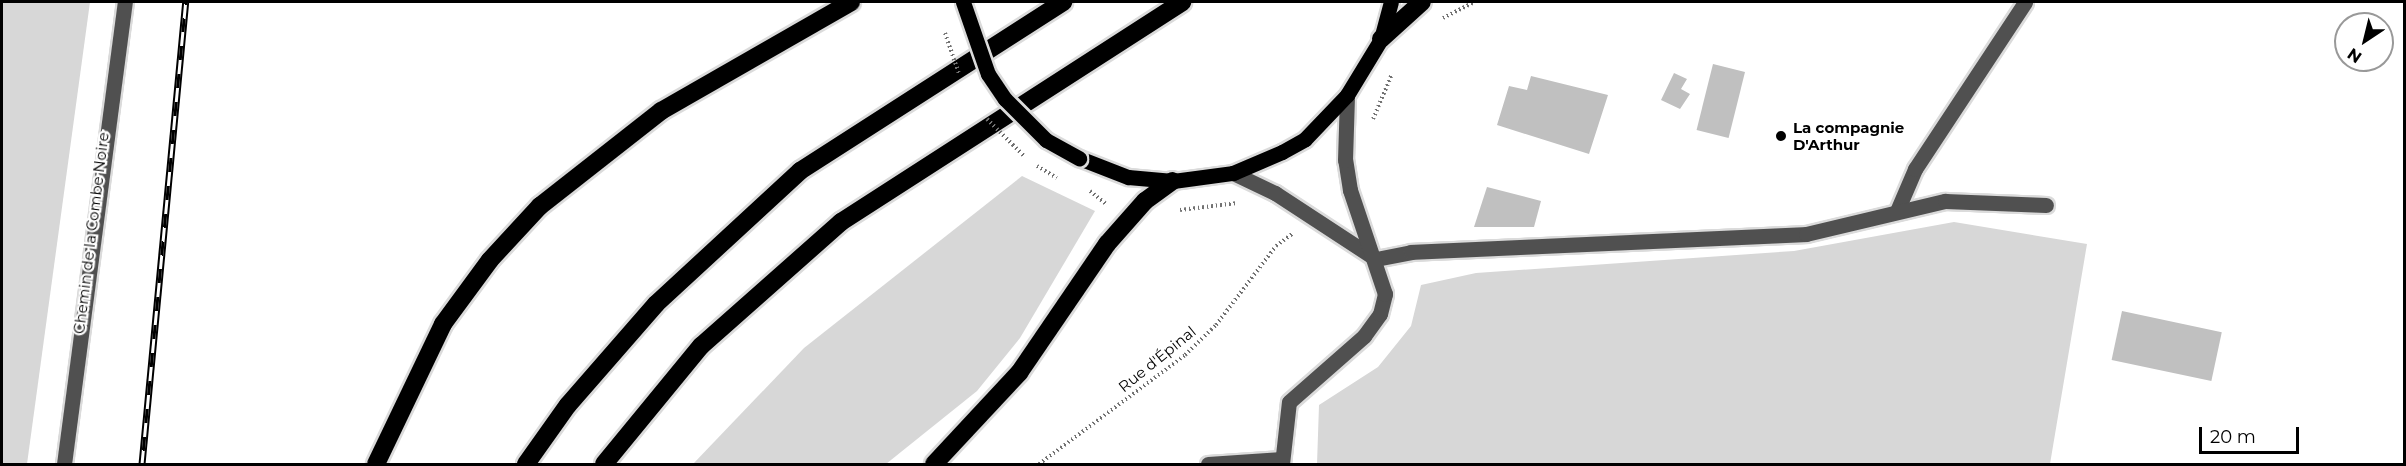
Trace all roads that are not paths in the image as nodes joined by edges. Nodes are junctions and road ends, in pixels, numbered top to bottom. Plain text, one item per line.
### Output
1 (125, 2) edge
2 (851, 2) edge
3 (963, 2) edge
4 (1063, 2) edge
5 (1182, 2) edge
6 (1391, 2) edge
7 (1422, 2) edge
8 (2025, 2) edge
9 (1381, 39) junction
10 (1347, 95) junction
11 (1233, 173) junction
12 (1173, 181) junction
13 (2046, 205) dead end
14 (1897, 210) junction
15 (1376, 259) junction
16 (1282, 462) edge
17 (64, 465) edge
18 (376, 465) edge
19 (526, 465) edge
20 (603, 465) edge
21 (934, 465) edge
22 (1208, 465) edge

1 - 17 street, Chemin de la Combe Noire
2 - 18 highway
3 - 12 main road, bridge
4 - 19 highway
5 - 20 highway
6 - 9 main road
7 - 9 highway
8 - 14 street
9 - 10 main road
10 - 11 main road
10 - 15 street
11 - 12 main road
11 - 15 street
12 - 21 highway
13 - 14 street
14 - 15 street
15 - 16 street
16 - 22 street

